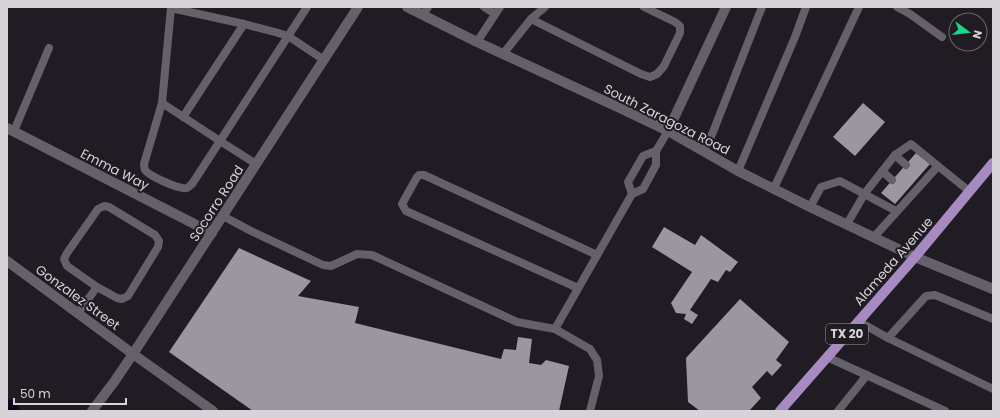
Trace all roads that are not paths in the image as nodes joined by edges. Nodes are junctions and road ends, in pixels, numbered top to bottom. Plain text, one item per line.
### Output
1 (307, 7) edge
2 (358, 7) edge
3 (407, 7) edge
4 (484, 7) edge
5 (500, 7) edge
6 (544, 7) edge
7 (644, 7) edge
8 (726, 7) edge
9 (762, 7) edge
10 (806, 7) edge
11 (859, 7) edge
12 (897, 7) edge
13 (171, 8) edge
14 (426, 11) edge
15 (495, 14) junction
16 (531, 19) junction
17 (244, 24) junction
18 (288, 36) junction
19 (942, 36) dead end
20 (477, 42) junction
21 (48, 48) dead end
22 (503, 54) junction
23 (324, 60) junction
24 (162, 103) junction
25 (183, 117) junction
26 (10, 130) edge
27 (668, 131) junction
28 (220, 141) junction
29 (656, 150) junction
30 (704, 152) junction
31 (895, 155) junction
32 (993, 163) edge
33 (256, 164) junction
34 (906, 165) dead end
35 (938, 166) junction
36 (738, 171) junction
37 (882, 171) junction
38 (892, 180) dead end
39 (774, 188) junction
40 (969, 191) junction
41 (865, 193) junction
42 (632, 194) junction
43 (810, 207) junction
44 (896, 212) junction
45 (223, 216) junction
46 (847, 224) junction
47 (212, 233) junction
48 (874, 237) junction
49 (597, 255) junction
50 (915, 257) junction
51 (7, 261) edge
52 (98, 287) junction
53 (578, 288) junction
54 (993, 289) edge
55 (78, 313) junction
56 (993, 319) edge
57 (858, 321) junction
58 (554, 330) junction
59 (888, 338) junction
60 (133, 354) junction
61 (827, 356) junction
62 (867, 375) junction
63 (992, 386) edge
64 (92, 411) edge
65 (213, 411) edge
66 (590, 411) edge
67 (780, 411) edge
68 (838, 411) edge
69 (945, 411) edge

1 - 18 lane
2 - 23 main road, Socorro Road
3 - 14 main road, South Zaragoza Road
4 - 15 lane
5 - 15 lane
6 - 16 lane
7 - 16 lane
8 - 27 main road
9 - 30 lane
10 - 36 lane
11 - 39 lane
12 - 19 lane
13 - 17 lane
13 - 24 lane
14 - 20 main road, South Zaragoza Road
15 - 20 lane
16 - 22 lane
17 - 18 lane
17 - 25 lane
18 - 23 lane
18 - 28 lane
20 - 22 main road, South Zaragoza Road
21 - 26 lane
22 - 27 main road, South Zaragoza Road
23 - 33 main road, Socorro Road
24 - 25 lane
24 - 28 lane
25 - 28 lane
26 - 47 main road, Emma Way
27 - 29 lane
27 - 30 main road, South Zaragoza Road
28 - 33 lane
29 - 42 lane
29 - 42 lane
30 - 36 main road, South Zaragoza Road
31 - 34 lane
31 - 35 lane
31 - 37 lane
32 - 40 main road, Alameda Avenue / TX 20
33 - 45 main road, Socorro Road
35 - 40 lane
35 - 44 lane
36 - 39 main road, South Zaragoza Road
37 - 38 lane
37 - 41 lane
39 - 43 main road, South Zaragoza Road
40 - 50 main road, Alameda Avenue / TX 20
41 - 43 lane
41 - 44 lane
41 - 46 lane
42 - 49 lane
43 - 46 main road, South Zaragoza Road
44 - 48 lane
45 - 47 main road, Socorro Road
45 - 58 lane
46 - 48 main road, South Zaragoza Road
47 - 60 main road, Socorro Road
48 - 50 main road, South Zaragoza Road
49 - 53 lane
49 - 53 lane
50 - 54 main road, South Zaragoza Road
50 - 57 main road, Alameda Avenue / TX 20
51 - 55 main road, Gonzalez Street
52 - 52 lane
52 - 55 lane
53 - 58 lane
55 - 60 main road, Gonzalez Street
56 - 59 lane
57 - 59 lane
57 - 61 main road, Alameda Avenue / TX 20
58 - 66 lane
59 - 63 lane
60 - 64 main road, Socorro Road
60 - 65 main road, Gonzalez Street
61 - 62 lane
61 - 67 main road, Alameda Avenue / TX 20
62 - 68 lane
62 - 69 lane

